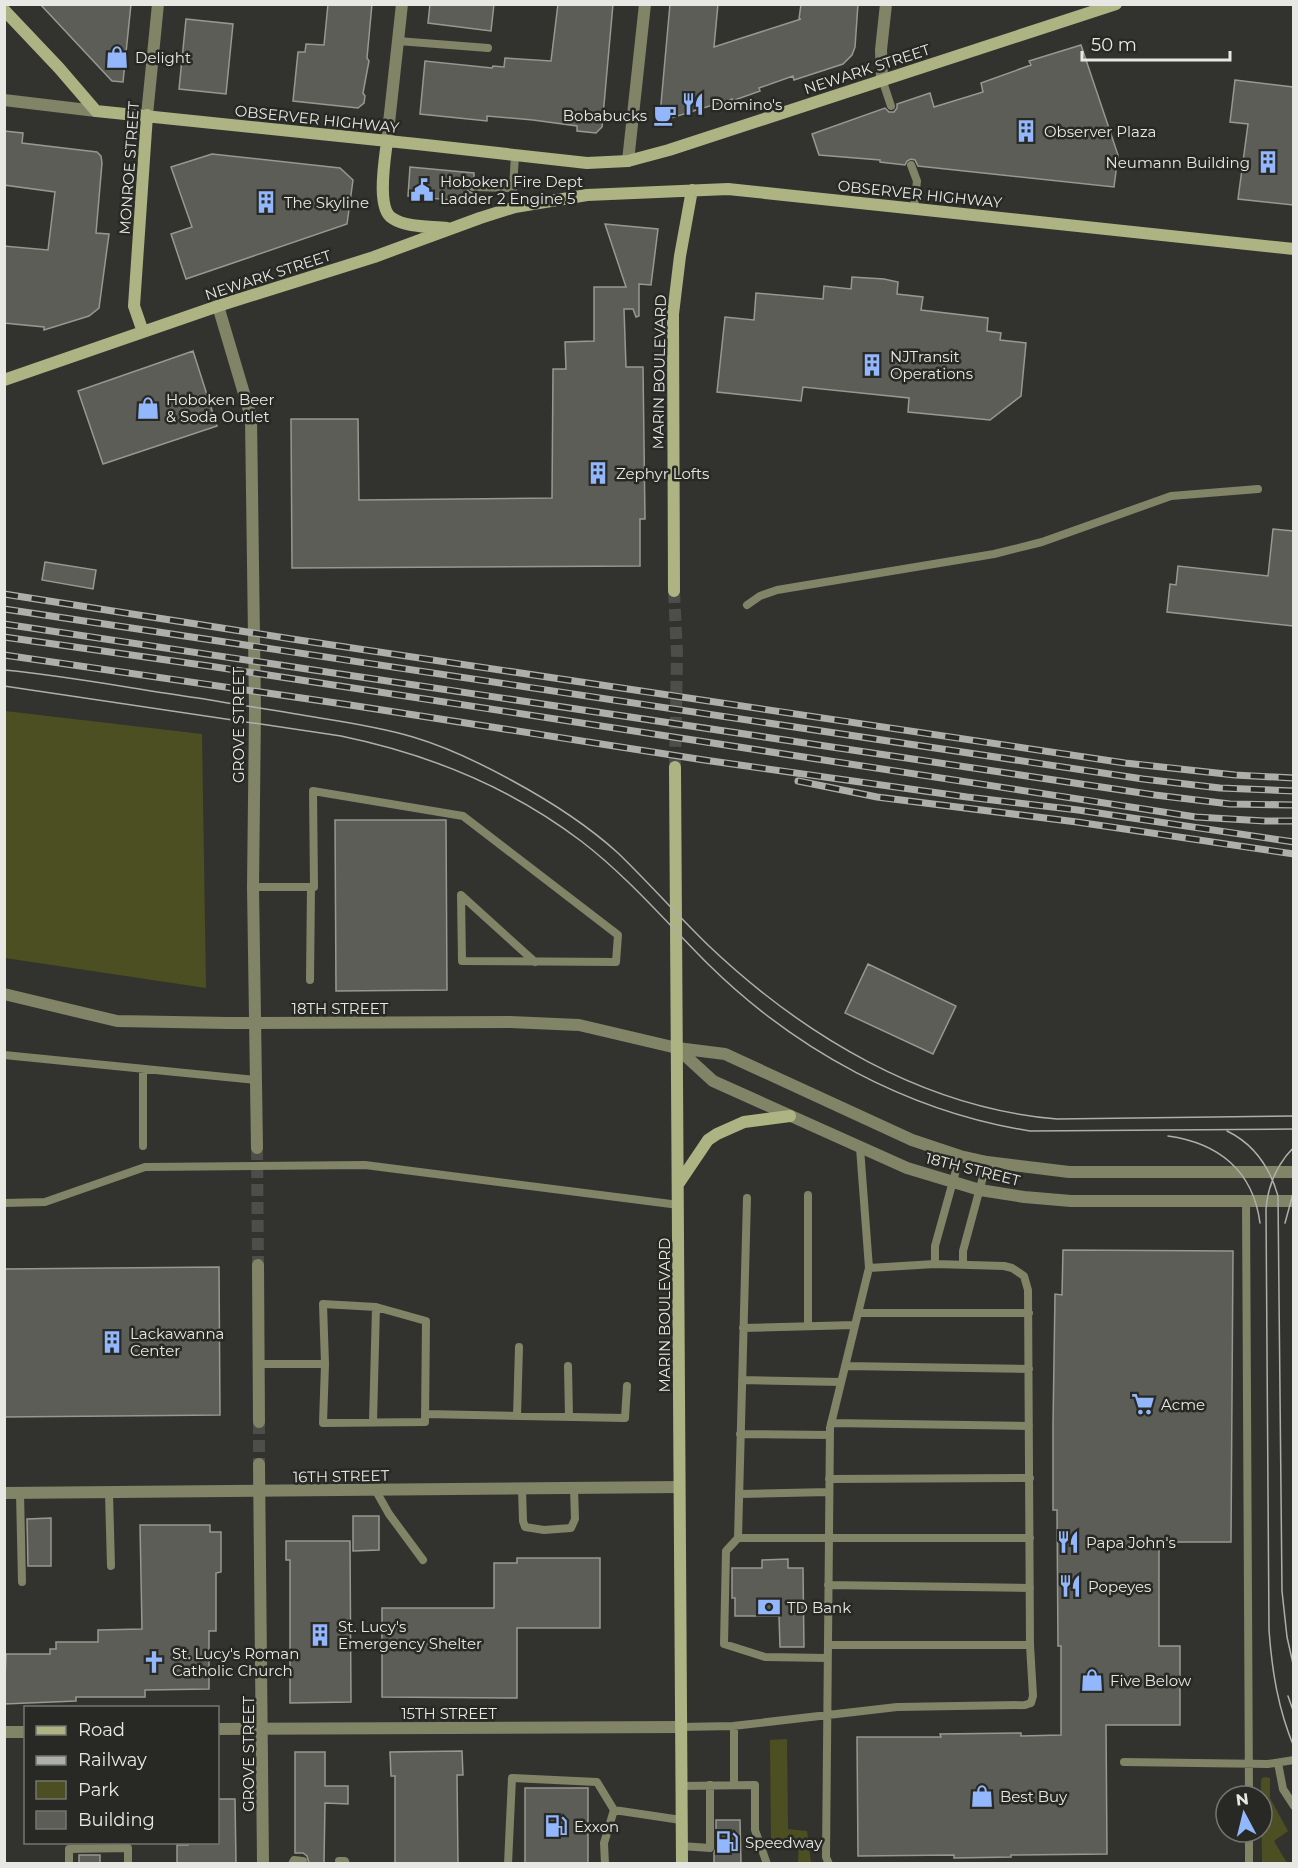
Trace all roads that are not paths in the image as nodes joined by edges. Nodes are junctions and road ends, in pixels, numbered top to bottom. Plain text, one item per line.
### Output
1 (158, 4) edge
2 (402, 4) edge
3 (645, 4) edge
4 (886, 4) edge
5 (1116, 4) edge
6 (4, 10) edge
7 (398, 41) junction
8 (488, 48) dead end
9 (882, 80) junction
10 (4, 100) edge
11 (891, 106) dead end
12 (96, 111) junction
13 (147, 116) junction
14 (387, 141) junction
15 (516, 155) junction
16 (628, 161) junction
17 (911, 165) dead end
18 (473, 187) dead end
19 (513, 188) junction
20 (692, 190) junction
21 (543, 202) joint
22 (515, 207) junction
23 (914, 208) junction
24 (453, 228) junction
25 (1293, 249) edge
26 (218, 306) junction
27 (143, 332) junction
28 (4, 380) edge
29 (1258, 489) dead end
30 (674, 591) tunnel mouth
31 (747, 605) dead end
32 (675, 767) tunnel mouth
33 (253, 887) junction
34 (311, 887) junction
35 (534, 962) junction
36 (310, 980) dead end
37 (4, 994) edge
38 (256, 1023) junction
39 (677, 1048) junction
40 (4, 1055) edge
41 (143, 1069) junction
42 (256, 1080) junction
43 (790, 1116) junction
44 (143, 1146) dead end
45 (257, 1148) tunnel mouth
46 (860, 1148) junction
47 (960, 1156) junction
48 (987, 1162) junction
49 (1293, 1172) edge
50 (952, 1182) junction
51 (679, 1183) junction
52 (980, 1190) junction
53 (808, 1195) dead end
54 (747, 1198) dead end
55 (1246, 1201) junction
56 (1293, 1201) edge
57 (4, 1203) edge
58 (679, 1205) junction
59 (935, 1263) junction
60 (258, 1265) tunnel mouth
61 (963, 1265) junction
62 (869, 1268) junction
63 (376, 1307) junction
64 (858, 1313) junction
65 (1029, 1313) junction
66 (855, 1325) junction
67 (808, 1326) junction
68 (743, 1328) junction
69 (519, 1347) dead end
70 (259, 1364) junction
71 (325, 1364) junction
72 (568, 1366) dead end
73 (845, 1366) junction
74 (1029, 1369) junction
75 (742, 1380) junction
76 (841, 1382) junction
77 (627, 1386) dead end
78 (425, 1414) junction
79 (517, 1416) junction
80 (569, 1417) junction
81 (259, 1422) tunnel mouth
82 (373, 1422) junction
83 (831, 1423) junction
84 (1029, 1426) junction
85 (740, 1434) junction
86 (830, 1435) junction
87 (259, 1464) tunnel mouth
88 (1029, 1478) junction
89 (829, 1479) junction
90 (679, 1487) junction
91 (574, 1488) junction
92 (522, 1489) junction
93 (260, 1491) junction
94 (376, 1491) junction
95 (829, 1492) junction
96 (4, 1493) edge
97 (20, 1493) junction
98 (109, 1493) junction
99 (739, 1494) junction
100 (738, 1538) junction
101 (829, 1538) junction
102 (1030, 1538) junction
103 (423, 1560) dead end
104 (111, 1566) dead end
105 (22, 1582) dead end
106 (828, 1585) junction
107 (1030, 1588) junction
108 (828, 1646) junction
109 (1030, 1646) junction
110 (827, 1658) junction
111 (827, 1715) junction
112 (734, 1726) junction
113 (680, 1727) junction
114 (263, 1728) junction
115 (219, 1729) edge
116 (4, 1732) edge
117 (24, 1732) edge
118 (1293, 1760) edge
119 (1124, 1762) dead end
120 (1249, 1763) junction
121 (1278, 1764) junction
122 (1249, 1784) edge
123 (710, 1785) junction
124 (734, 1785) junction
125 (681, 1786) junction
126 (1293, 1806) edge
127 (614, 1810) junction
128 (681, 1821) junction
129 (1249, 1844) edge
130 (681, 1846) junction
131 (303, 1861) dead end
132 (69, 1863) edge
133 (128, 1863) edge
134 (262, 1863) edge
135 (292, 1863) edge
136 (508, 1863) edge
137 (605, 1863) edge
138 (682, 1863) edge
139 (767, 1863) edge
140 (830, 1863) edge
141 (1249, 1863) edge

1 - 13 street, MONROE STREET
2 - 7 street
3 - 16 street
4 - 9 street
5 - 9 main road, NEWARK STREET
6 - 12 main road
7 - 8 lane
7 - 14 street
9 - 11 lane
9 - 16 main road, NEWARK STREET
10 - 12 street, OBSERVER HIGHWAY
12 - 13 main road, OBSERVER HIGHWAY
13 - 14 main road, OBSERVER HIGHWAY
13 - 27 main road, MONROE STREET
14 - 15 main road, OBSERVER HIGHWAY
14 - 24 main road
15 - 16 main road, OBSERVER HIGHWAY
15 - 19 lane
17 - 23 lane
18 - 19 lane
19 - 22 lane
20 - 21 main road, OBSERVER HIGHWAY
20 - 23 main road, OBSERVER HIGHWAY
20 - 30 main road, MARIN BOULEVARD
21 - 22 main road, NEWARK STREET
22 - 24 main road, NEWARK STREET
23 - 25 main road, OBSERVER HIGHWAY
24 - 26 main road, NEWARK STREET
26 - 27 main road, NEWARK STREET
26 - 33 street, GROVE STREET
27 - 28 main road, NEWARK STREET
29 - 31 lane
32 - 39 main road, MARIN BOULEVARD
33 - 34 lane
33 - 38 street, GROVE STREET
34 - 35 lane
34 - 36 lane
35 - 35 lane
37 - 38 street, 18TH STREET
38 - 39 street, 18TH STREET
38 - 42 street, GROVE STREET
39 - 43 street, 18TH STREET
39 - 47 street, 18TH STREET
39 - 51 main road, MARIN BOULEVARD
40 - 41 lane
41 - 42 lane
41 - 44 lane
42 - 45 street, GROVE STREET
43 - 46 street, 18TH STREET
43 - 51 main road
46 - 50 street, 18TH STREET
46 - 62 lane
47 - 48 street, 18TH STREET
47 - 50 lane
48 - 49 street, 18TH STREET
48 - 52 lane
50 - 52 street, 18TH STREET
50 - 59 lane
51 - 58 main road, MARIN BOULEVARD
52 - 55 street, 18TH STREET
52 - 61 lane
53 - 67 lane
54 - 68 lane
55 - 56 street, 18TH STREET
55 - 120 lane
57 - 58 lane
58 - 90 main road, MARIN BOULEVARD
59 - 61 lane
59 - 62 lane
60 - 70 street
61 - 65 lane
62 - 64 lane
63 - 71 lane
63 - 78 lane
63 - 82 lane
64 - 65 lane
64 - 66 lane
65 - 74 lane
66 - 67 lane
66 - 73 lane
67 - 68 lane
68 - 75 lane
69 - 79 lane
70 - 71 lane
70 - 81 street
71 - 82 lane
72 - 80 lane
73 - 74 lane
73 - 76 lane
74 - 84 lane
75 - 76 lane
75 - 85 lane
76 - 83 lane
77 - 80 lane
78 - 79 lane
78 - 82 lane
79 - 80 lane
83 - 84 lane
83 - 86 lane
84 - 88 lane
85 - 86 lane
85 - 99 lane
86 - 89 lane
87 - 93 street, GROVE STREET
88 - 89 lane
88 - 102 lane
89 - 95 lane
90 - 91 street, 16TH STREET
90 - 113 main road, MARIN BOULEVARD
91 - 92 street, 16TH STREET
91 - 92 lane
92 - 94 street, 16TH STREET
93 - 94 street, 16TH STREET
93 - 98 street, 16TH STREET
93 - 114 street, GROVE STREET
94 - 103 lane
95 - 99 lane
95 - 101 lane
96 - 97 street, 16TH STREET
97 - 98 street, 16TH STREET
97 - 105 lane
98 - 104 lane
99 - 100 lane
100 - 101 lane
100 - 110 lane
101 - 102 lane
101 - 106 lane
102 - 107 lane
106 - 107 lane
106 - 108 lane
107 - 109 lane
108 - 109 lane
108 - 110 lane
109 - 111 lane
110 - 111 lane
111 - 112 lane
111 - 140 lane
112 - 113 lane
112 - 124 lane
113 - 114 street, 15TH STREET
113 - 125 main road, MARIN BOULEVARD
114 - 115 street, 15TH STREET
114 - 134 street, GROVE STREET
116 - 117 street
118 - 121 lane
119 - 120 lane
120 - 121 lane
120 - 122 lane
121 - 126 lane
123 - 124 lane
123 - 125 lane
123 - 130 lane
124 - 139 lane
125 - 128 main road, MARIN BOULEVARD
127 - 128 lane
127 - 136 lane
127 - 137 lane
128 - 130 main road, MARIN BOULEVARD
129 - 141 lane
130 - 138 main road, MARIN BOULEVARD
131 - 135 lane
132 - 133 lane

